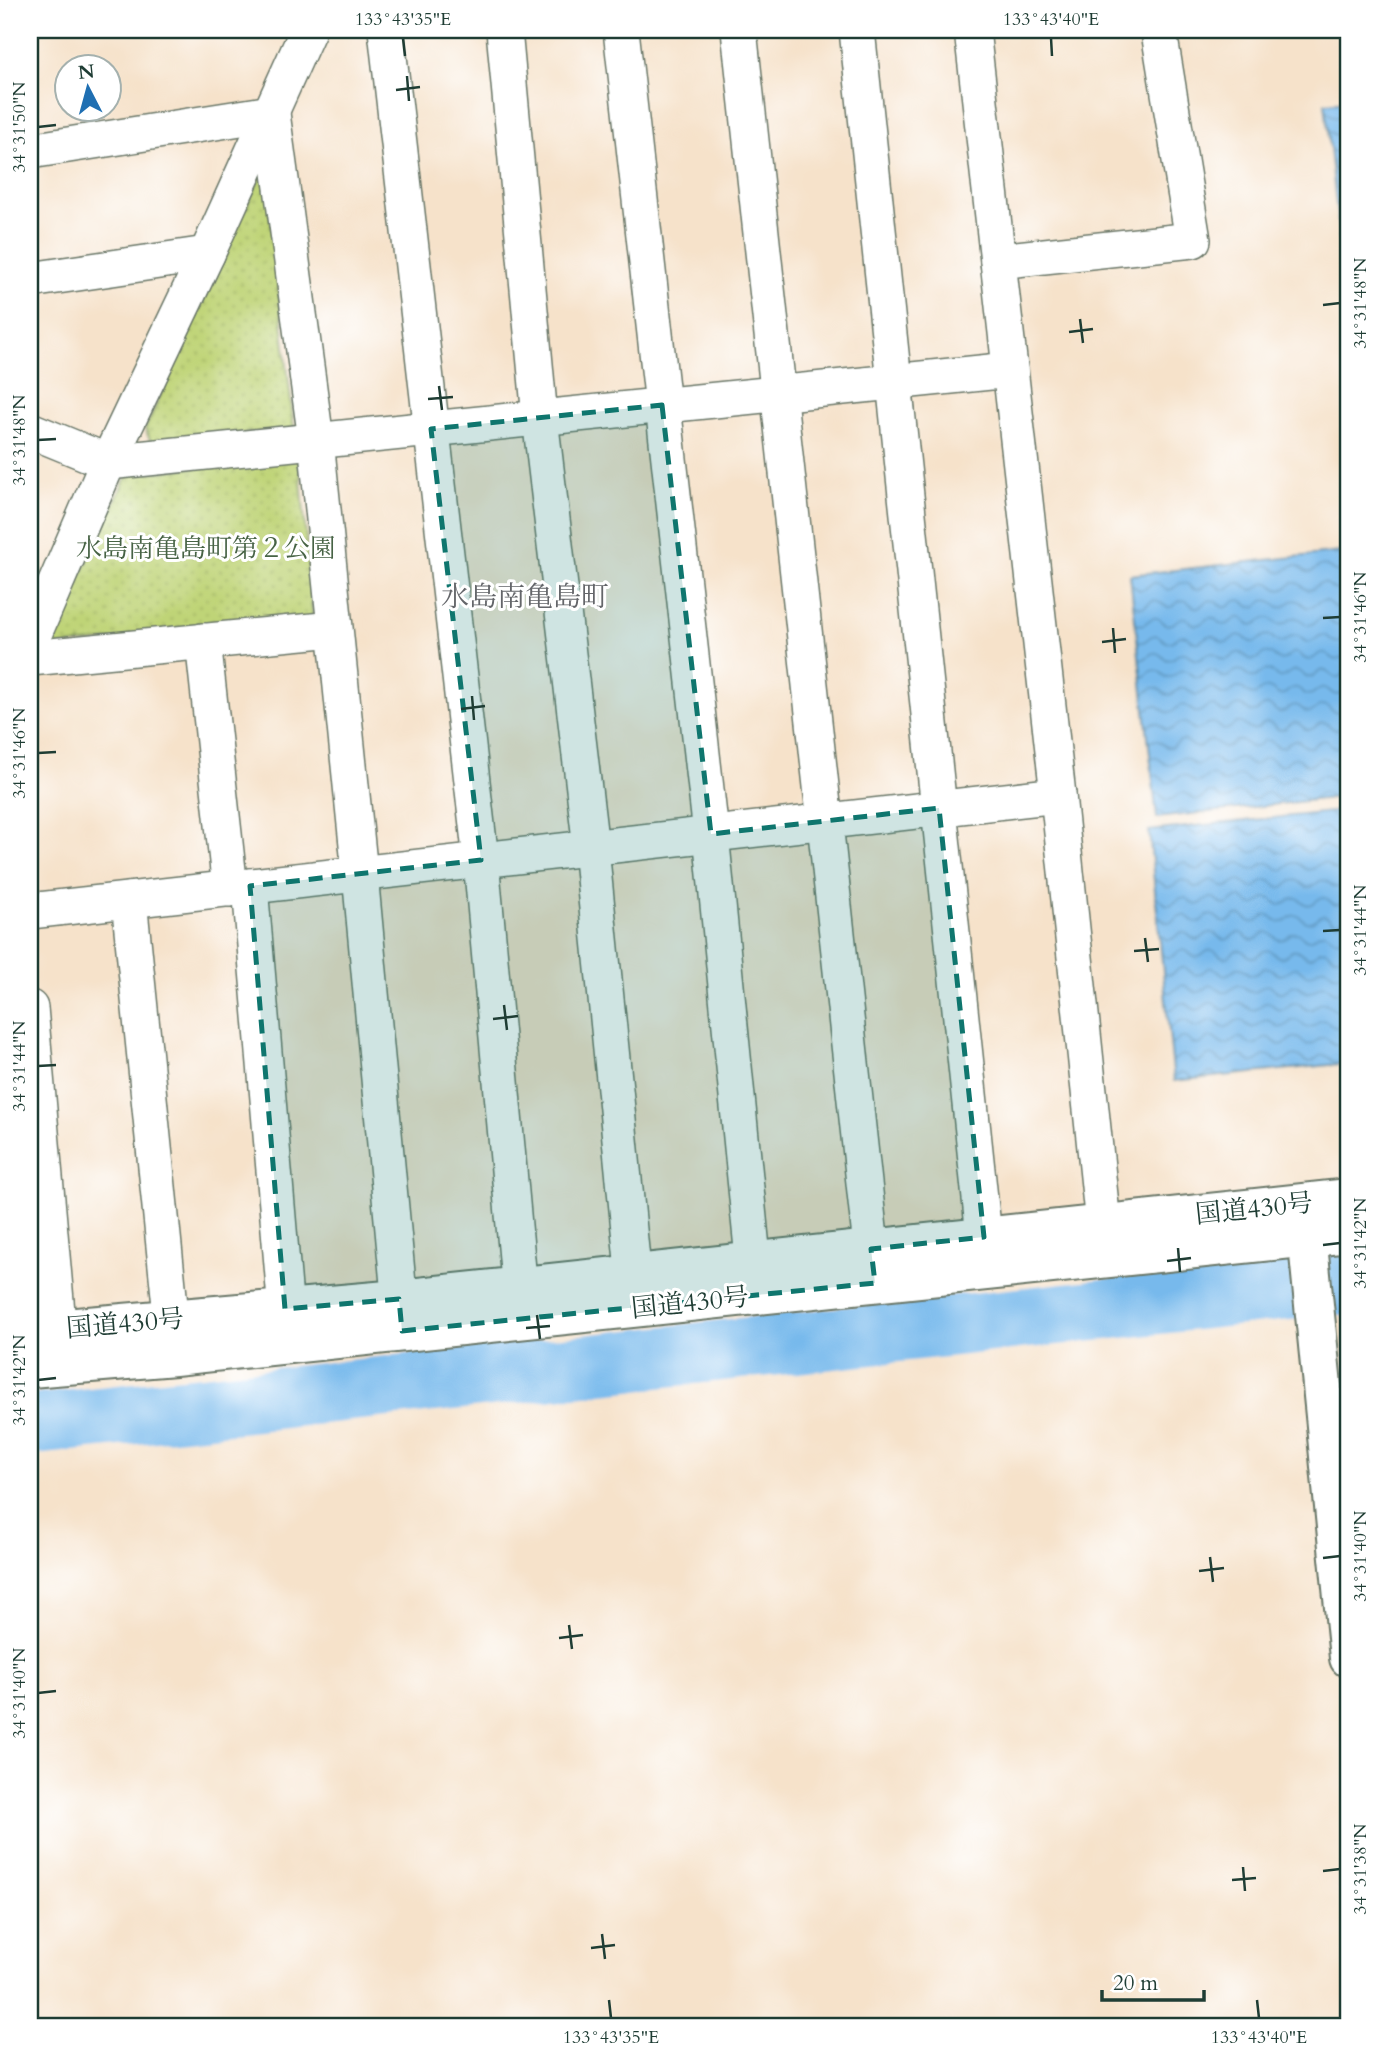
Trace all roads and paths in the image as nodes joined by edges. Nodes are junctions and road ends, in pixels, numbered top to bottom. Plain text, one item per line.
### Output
1 (309, 30) edge
2 (386, 30) edge
3 (503, 30) edge
4 (621, 30) edge
5 (739, 30) edge
6 (857, 30) edge
7 (972, 30) edge
8 (1168, 30) edge
9 (272, 113) junction
10 (30, 151) edge
11 (207, 254) junction
12 (998, 261) junction
13 (30, 280) edge
14 (1010, 370) junction
15 (894, 382) junction
16 (779, 393) junction
17 (662, 405) junction
18 (540, 418) junction
19 (431, 429) junction
20 (30, 430) edge
21 (316, 440) junction
22 (108, 462) junction
23 (334, 629) junction
24 (203, 641) junction
25 (30, 643) edge
26 (30, 658) edge
27 (1058, 795) junction
28 (939, 808) junction
29 (824, 822) junction
30 (711, 834) junction
31 (592, 848) junction
32 (481, 860) junction
33 (360, 874) junction
34 (240, 887) junction
35 (129, 900) junction
36 (30, 911) edge
37 (30, 1008) edge
38 (1349, 1198) edge
39 (1305, 1220) junction
40 (1349, 1233) edge
41 (1105, 1242) junction
42 (986, 1254) junction
43 (873, 1266) junction
44 (755, 1278) junction
45 (635, 1291) junction
46 (521, 1303) junction
47 (400, 1315) junction
48 (171, 1318) junction
49 (287, 1326) junction
50 (45, 1348) edge
51 (175, 1356) junction
52 (1349, 1658) edge

1 - 9 street
2 - 19 street
3 - 18 street
4 - 17 street
5 - 16 street
6 - 15 street
7 - 12 street
8 - 12 street
9 - 10 street
9 - 11 street
9 - 21 street
11 - 13 street
11 - 22 street
12 - 14 street
14 - 15 street
14 - 27 street
15 - 16 street
15 - 28 street
16 - 17 street
16 - 29 street
17 - 18 street
17 - 30 street
18 - 19 street
18 - 31 street
19 - 21 street
19 - 32 street
20 - 22 street
21 - 22 street
21 - 23 street
22 - 25 street
23 - 24 street
23 - 33 street
24 - 26 street
24 - 34 street
27 - 28 street
27 - 41 street
28 - 29 street
28 - 42 street
29 - 30 street
29 - 43 street
30 - 31 street
30 - 44 street
31 - 32 street
31 - 45 street
32 - 33 street
32 - 46 street
33 - 34 street
33 - 47 street
34 - 35 street
34 - 49 street
35 - 36 street
35 - 48 street
37 - 50 street
38 - 39 main road, 国道430号
39 - 40 main road, 国道430号
39 - 41 main road, 国道430号
39 - 52 main road
41 - 42 main road, 国道430号
42 - 43 main road, 国道430号
43 - 44 main road, 国道430号
44 - 45 main road, 国道430号
45 - 46 main road, 国道430号
46 - 47 main road, 国道430号
47 - 49 main road, 国道430号
48 - 49 main road, 国道430号
48 - 50 main road, 国道430号
48 - 51 street
49 - 51 main road, 国道430号
50 - 51 main road, 国道430号

